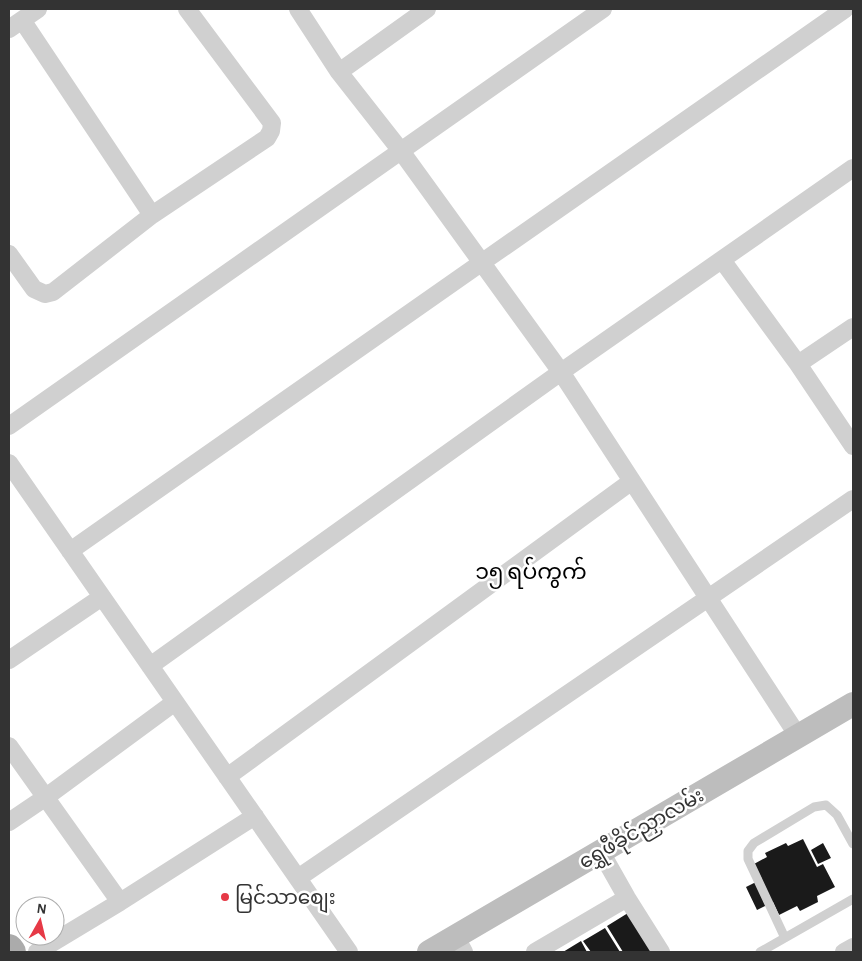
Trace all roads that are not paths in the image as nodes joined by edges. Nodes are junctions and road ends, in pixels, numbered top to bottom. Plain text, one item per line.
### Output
1 (38, 9) edge
2 (187, 9) edge
3 (298, 9) edge
4 (603, 9) edge
5 (845, 9) edge
6 (423, 10) edge
7 (15, 25) edge
8 (339, 72) junction
9 (401, 151) junction
10 (853, 168) edge
11 (152, 215) junction
12 (9, 254) edge
13 (722, 260) junction
14 (481, 262) junction
15 (853, 327) edge
16 (798, 364) junction
17 (561, 372) junction
18 (9, 426) edge
19 (853, 446) edge
20 (9, 463) edge
21 (632, 482) junction
22 (15, 484) edge
23 (853, 499) edge
24 (70, 551) junction
25 (102, 597) junction
26 (708, 597) junction
27 (9, 660) edge
28 (150, 666) junction
29 (176, 702) junction
30 (853, 704) edge
31 (798, 736) junction
32 (9, 746) edge
33 (228, 777) junction
34 (46, 798) junction
35 (255, 816) junction
36 (9, 822) edge
37 (853, 844) edge
38 (601, 852) junction
39 (298, 878) junction
40 (627, 898) junction
41 (853, 899) edge
42 (120, 902) junction
43 (785, 938) junction
44 (460, 945) edge
45 (853, 947) edge
46 (9, 948) edge
47 (12, 952) edge
48 (37, 952) edge
49 (349, 952) edge
50 (429, 952) edge
51 (534, 952) edge
52 (661, 952) edge
53 (760, 952) edge
54 (844, 952) edge

1 - 7 street
2 - 11 street
3 - 8 street
4 - 9 street
5 - 14 street
6 - 8 street
7 - 11 street
8 - 9 street
9 - 14 street
9 - 18 street
10 - 13 street
11 - 12 street
13 - 16 street
13 - 17 street
14 - 17 street
14 - 24 street
15 - 16 street
16 - 19 street
17 - 21 street
17 - 28 street
20 - 22 street
21 - 26 street
21 - 33 street
22 - 24 street
23 - 26 street
24 - 25 street
25 - 27 street
25 - 28 street
26 - 31 street
26 - 39 street
28 - 29 street
29 - 33 street
29 - 34 street
30 - 31 street, ရွှေဖီခိုင်ညှာလမ်း
31 - 38 street, ရွှေဖီခိုင်ညှာလမ်း
32 - 34 street
33 - 35 street
34 - 36 street
34 - 42 street
35 - 39 street
35 - 42 street
37 - 43 lane
38 - 40 street
38 - 44 street, ရွှေဖီခိုင်ညှာလမ်း
39 - 49 street
40 - 51 street
40 - 52 street
41 - 43 lane
42 - 48 street
43 - 53 lane
44 - 50 street, ရွှေဖီခိုင်ညှာလမ်း
45 - 54 street
46 - 47 main road

